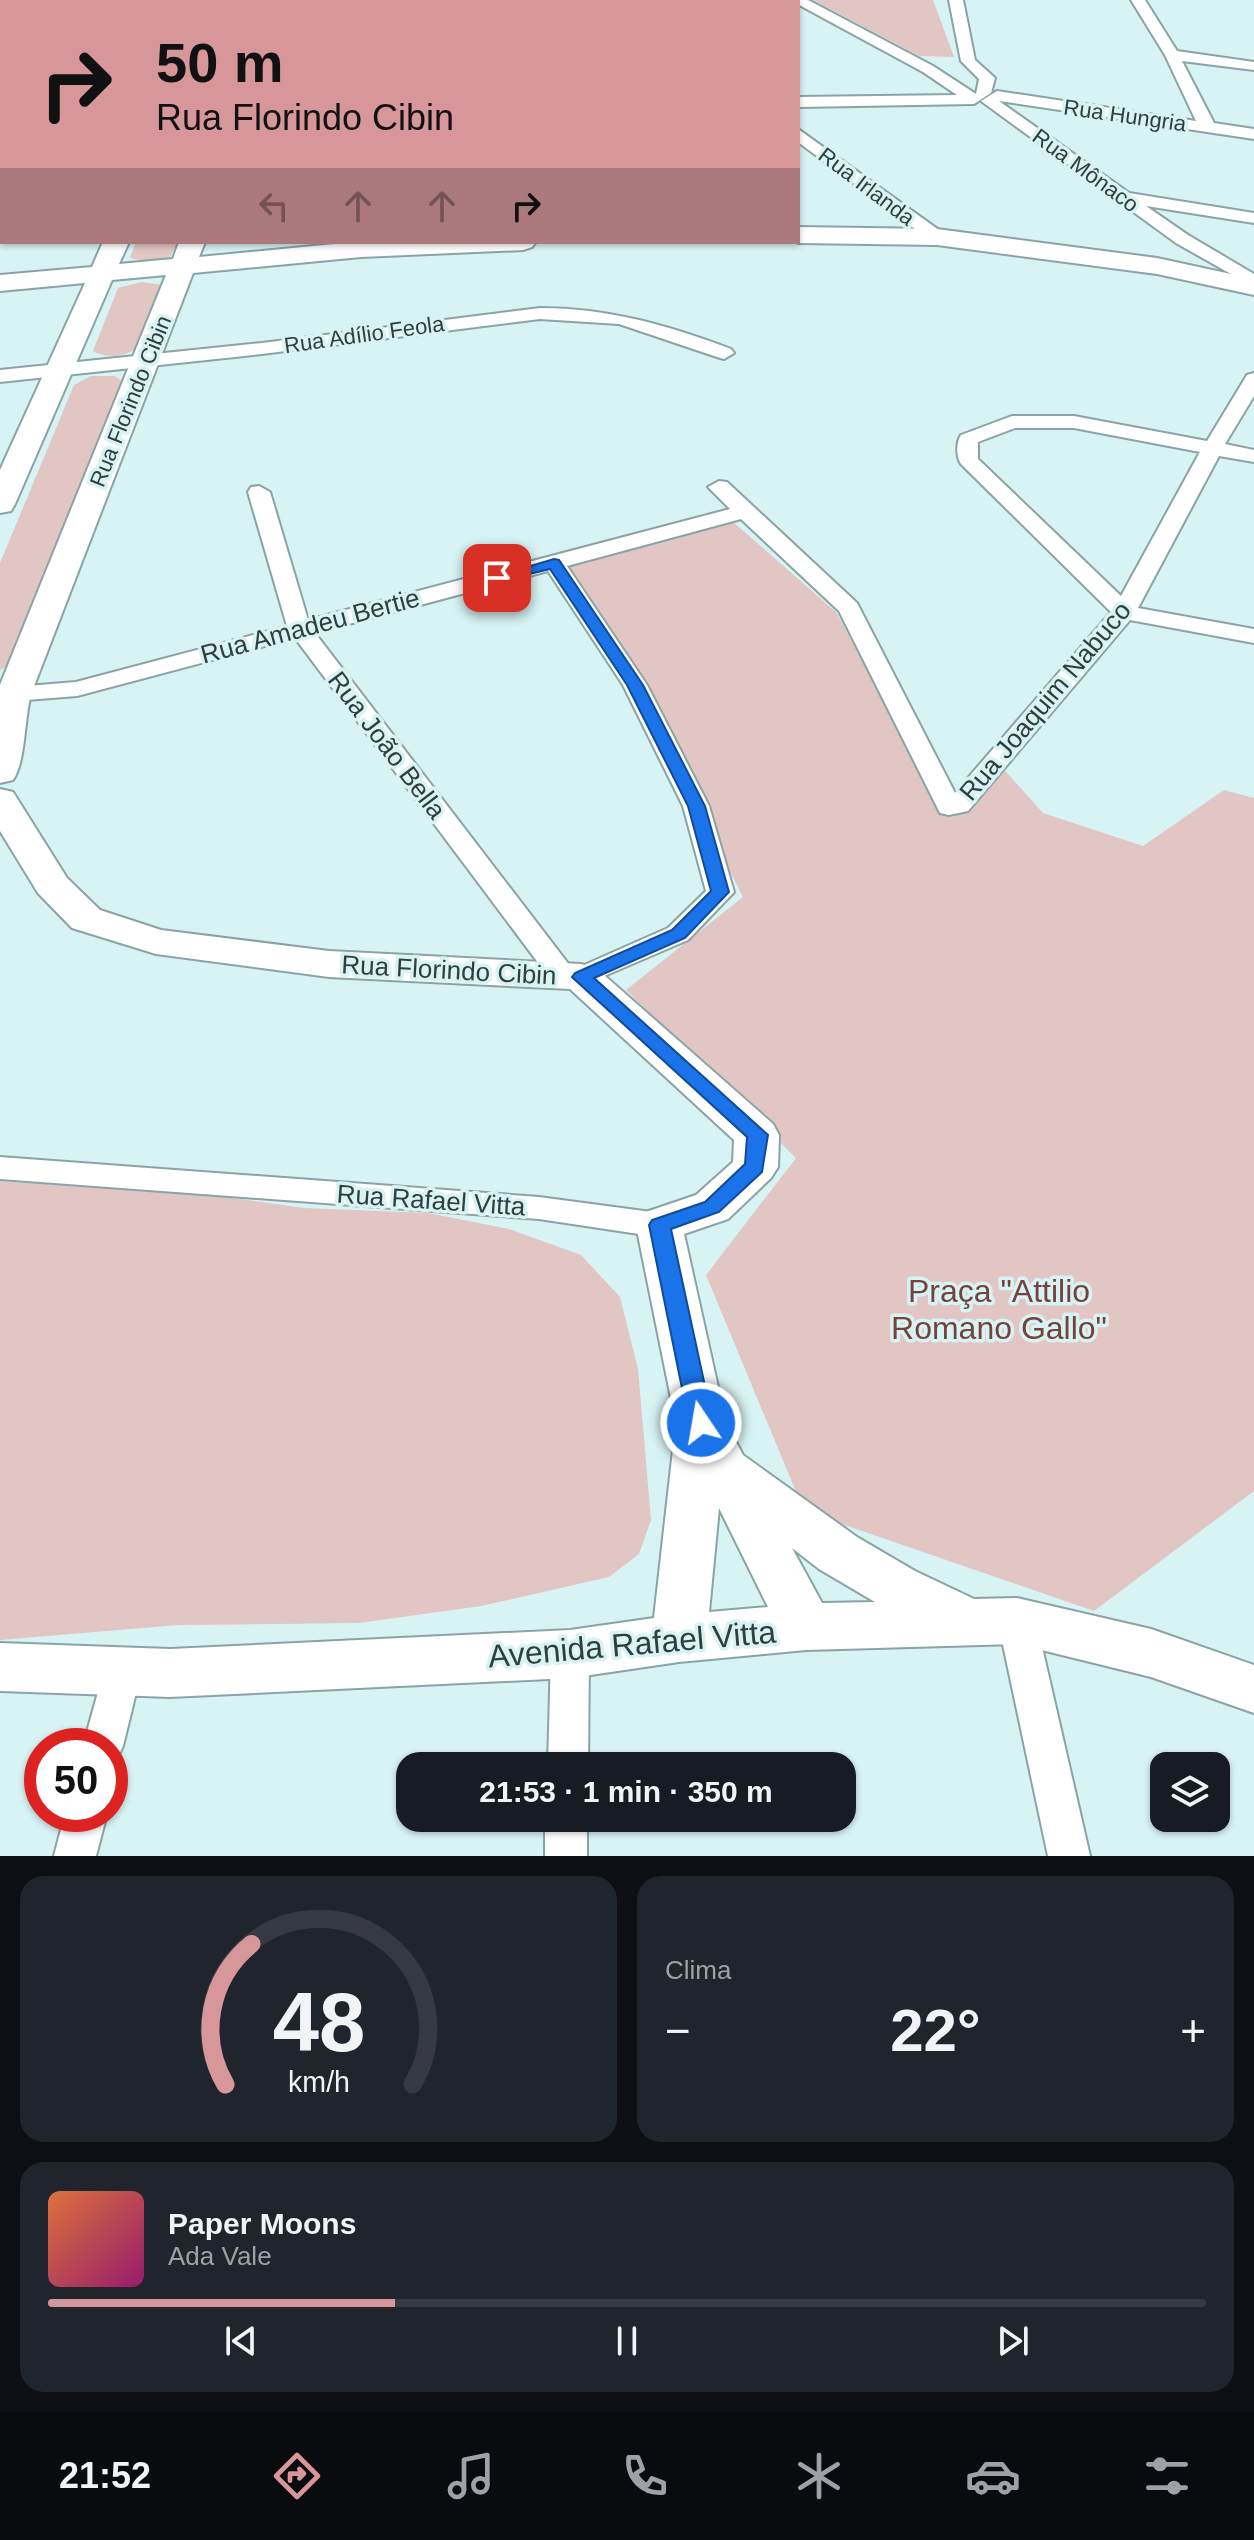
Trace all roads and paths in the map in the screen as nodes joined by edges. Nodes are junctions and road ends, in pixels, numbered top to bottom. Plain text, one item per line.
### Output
1 (956, 0) edge
2 (1138, 0) edge
3 (800, 2) edge
4 (1172, 55) junction
5 (968, 61) junction
6 (914, 63) junction
7 (1254, 66) edge
8 (983, 97) junction
9 (800, 102) edge
10 (1069, 108) junction
11 (1024, 125) junction
12 (1207, 126) junction
13 (1254, 134) edge
14 (800, 135) edge
15 (1122, 196) junction
16 (1222, 212) junction
17 (1254, 218) edge
18 (1155, 220) junction
19 (800, 235) edge
20 (937, 237) junction
21 (1182, 239) junction
22 (115, 244) edge
23 (443, 244) edge
24 (363, 246) edge
25 (188, 254) edge
26 (1094, 258) junction
27 (1164, 268) junction
28 (101, 274) junction
29 (0, 283) edge
30 (1254, 284) edge
31 (1254, 294) edge
32 (724, 353) dead end
33 (145, 361) junction
34 (61, 370) junction
35 (0, 376) edge
36 (1254, 379) edge
37 (1212, 449) junction
38 (1254, 456) edge
39 (719, 487) dead end
40 (259, 492) dead end
41 (3, 493) edge
42 (744, 512) junction
43 (554, 563) junction
44 (1124, 612) junction
45 (299, 628) junction
46 (1254, 636) edge
47 (7, 695) edge
48 (0, 772) edge
49 (0, 800) edge
50 (571, 976) junction
51 (0, 1168) edge
52 (659, 1225) junction
53 (710, 1443) junction
54 (993, 1622) junction
55 (806, 1627) junction
56 (679, 1638) junction
57 (570, 1654) junction
58 (0, 1667) edge
59 (121, 1672) junction
60 (1254, 1689) edge
61 (107, 1728) edge
62 (568, 1752) edge
63 (81, 1832) edge
64 (566, 1832) edge
65 (75, 1856) edge
66 (566, 1856) edge
67 (1069, 1856) edge

1 - 5 street
2 - 4 street
3 - 6 street, Rua Mônaco
4 - 7 street
4 - 12 street
5 - 6 street
5 - 8 street
6 - 8 street, Rua Mônaco
8 - 9 street, Rua Hungria
8 - 10 street, Rua Hungria
8 - 11 street, Rua Mônaco
10 - 11 street
10 - 12 street, Rua Hungria
11 - 15 street, Rua Mônaco
12 - 13 street, Rua Hungria
14 - 20 street, Rua Irlanda
15 - 16 street
15 - 18 street, Rua Mônaco
16 - 17 street
16 - 18 street
18 - 21 street, Rua Mônaco
19 - 20 main road
20 - 26 main road
21 - 27 street
21 - 30 street, Rua Mônaco
22 - 28 main road
23 - 24 main road
24 - 25 main road
25 - 28 main road
25 - 33 main road, Rua Florindo Cibin
26 - 27 main road
26 - 31 main road
27 - 30 main road
28 - 29 main road
28 - 34 main road
32 - 33 street, Rua Adílio Feola
33 - 34 street, Rua Adílio Feola
33 - 47 main road, Rua Florindo Cibin
34 - 35 street, Rua Adílio Feola
34 - 41 main road
36 - 37 street, Rua Joaquim Nabuco
37 - 38 street
37 - 44 street, Rua Joaquim Nabuco
37 - 44 street
39 - 42 street
40 - 45 street, Rua João Bella
42 - 43 street, Rua Amadeu Bertie
42 - 44 street, Rua Joaquim Nabuco
43 - 45 street, Rua Amadeu Bertie
43 - 50 street
44 - 46 street
45 - 47 street, Rua Amadeu Bertie
45 - 50 street, Rua João Bella
47 - 48 main road, Rua Florindo Cibin
49 - 50 main road, Rua Florindo Cibin
50 - 52 main road, Rua Florindo Cibin
51 - 52 street, Rua Rafael Vitta
52 - 53 main road
53 - 54 main road
53 - 55 main road
53 - 56 main road
54 - 55 main road, Avenida Rafael Vitta
54 - 60 main road, Avenida Rafael Vitta
54 - 67 street
55 - 56 main road, Avenida Rafael Vitta
56 - 57 main road, Avenida Rafael Vitta
57 - 59 main road, Avenida Rafael Vitta
57 - 62 street
58 - 59 main road, Avenida Rafael Vitta
59 - 61 street
63 - 65 street
64 - 66 street

